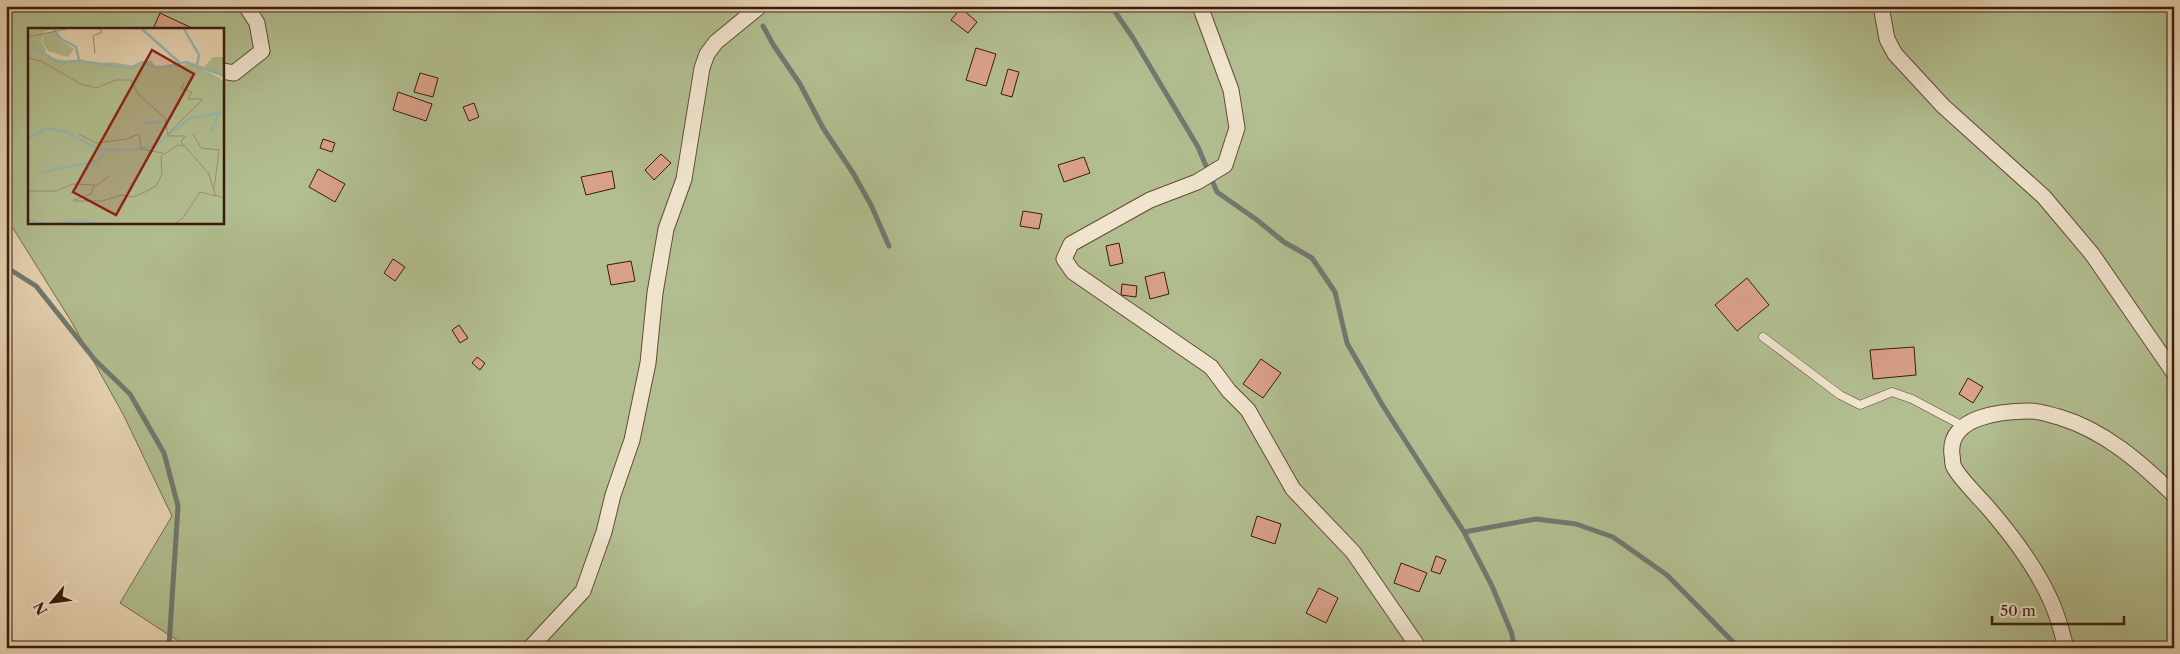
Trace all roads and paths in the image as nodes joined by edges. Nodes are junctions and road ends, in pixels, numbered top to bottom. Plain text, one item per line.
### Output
1 (246, 6) edge
2 (760, 6) edge
3 (1200, 6) edge
4 (1881, 6) edge
5 (224, 71) edge
6 (1763, 338) dead end
7 (2174, 373) edge
8 (1963, 426) junction
9 (2174, 495) edge
10 (530, 648) edge
11 (1419, 648) edge
12 (2066, 648) edge

1 - 5 street
2 - 10 street
3 - 11 street
4 - 7 street
6 - 8 lane
8 - 9 street
8 - 12 street

